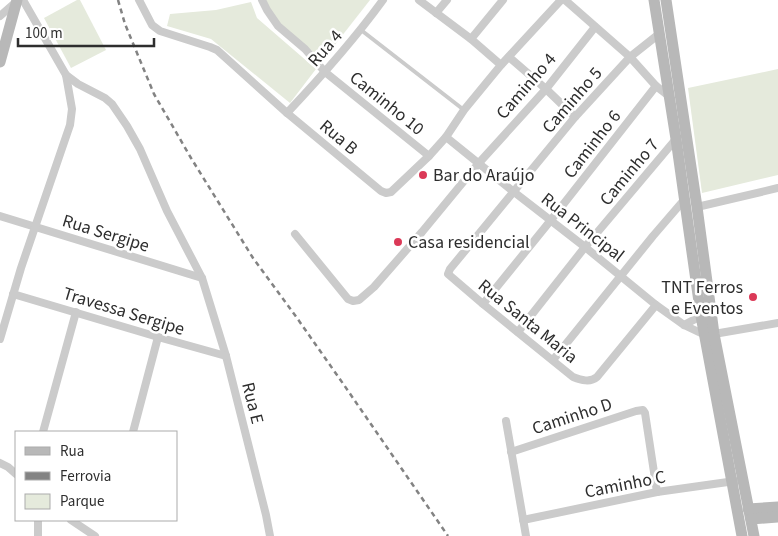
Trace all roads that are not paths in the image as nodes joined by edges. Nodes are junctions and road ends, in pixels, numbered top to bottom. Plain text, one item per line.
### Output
1 (19, 0) edge
2 (139, 0) edge
3 (262, 0) edge
4 (383, 0) edge
5 (419, 0) edge
6 (446, 0) edge
7 (503, 0) edge
8 (561, 0) edge
9 (565, 0) edge
10 (654, 0) edge
11 (666, 0) edge
12 (433, 7) edge
13 (0, 16) edge
14 (595, 27) junction
15 (361, 30) junction
16 (659, 34) junction
17 (471, 39) junction
18 (509, 57) junction
19 (630, 57) junction
20 (0, 62) edge
21 (501, 65) junction
22 (325, 72) junction
23 (66, 75) junction
24 (656, 86) junction
25 (546, 88) junction
26 (669, 96) junction
27 (464, 110) junction
28 (287, 113) junction
29 (575, 117) junction
30 (446, 137) junction
31 (676, 140) junction
32 (429, 156) junction
33 (478, 164) junction
34 (778, 188) edge
35 (514, 192) junction
36 (689, 205) junction
37 (0, 216) edge
38 (550, 220) junction
39 (35, 227) junction
40 (295, 234) dead end
41 (585, 247) junction
42 (448, 274) joint
43 (621, 276) junction
44 (202, 278) junction
45 (13, 294) junction
46 (483, 304) junction
47 (656, 305) junction
48 (76, 312) junction
49 (701, 316) junction
50 (778, 323) edge
51 (684, 326) junction
52 (518, 332) junction
53 (709, 335) junction
54 (158, 337) junction
55 (0, 339) edge
56 (226, 356) junction
57 (553, 360) junction
58 (506, 420) dead end
59 (43, 431) edge
60 (134, 431) edge
61 (511, 452) junction
62 (0, 463) edge
63 (15, 473) edge
64 (738, 480) junction
65 (657, 492) junction
66 (778, 507) edge
67 (750, 514) junction
68 (778, 517) edge
69 (523, 520) junction
70 (38, 521) edge
71 (73, 521) edge
72 (93, 535) edge
73 (38, 536) edge
74 (270, 536) edge
75 (526, 536) edge
76 (742, 536) edge
77 (754, 536) edge

1 - 13 street
1 - 20 main road
1 - 23 street
2 - 28 street, Rua B
3 - 22 street
4 - 15 street, Rua 4
5 - 12 street
6 - 12 street
7 - 17 street
8 - 18 street, Rua B
9 - 14 street
10 - 16 main road
11 - 36 main road
12 - 17 street
14 - 19 street
14 - 25 street, Caminho 4
15 - 22 street, Rua 4
15 - 27 lane
16 - 19 street, Caminho 5
16 - 26 main road
17 - 21 street
18 - 21 street, Rua B
18 - 25 street
19 - 24 street
19 - 29 street, Caminho 5
21 - 27 street, Rua B
22 - 28 street, Rua 4
22 - 32 street, Caminho 10
23 - 39 street
23 - 44 street, Rua E
24 - 26 street
24 - 38 street, Caminho 6
25 - 29 street
25 - 33 street, Caminho 4
26 - 31 main road
27 - 30 street, Rua B
28 - 32 street, Rua B
29 - 35 street, Caminho 5
30 - 32 street, Rua B
30 - 33 street, Rua Principal
31 - 36 main road
31 - 41 street, Caminho 7
33 - 35 street, Rua Principal
33 - 40 street, Caminho 4
34 - 36 street
35 - 38 street, Rua Principal
35 - 42 street, Caminho 5
36 - 43 street
36 - 49 main road
36 - 53 main road
37 - 39 street, Rua Sergipe
38 - 41 street, Rua Principal
38 - 46 street, Caminho 6
39 - 44 street, Rua Sergipe
39 - 45 street
41 - 43 street, Rua Principal
41 - 52 street
42 - 46 street, Rua Santa Maria
43 - 47 street, Rua Principal
43 - 57 street
44 - 56 street, Rua E
45 - 48 street, Travessa Sergipe
45 - 55 street
46 - 52 street, Rua Santa Maria
47 - 51 street, Rua Principal
47 - 57 street, Rua Santa Maria
48 - 54 street, Travessa Sergipe
48 - 59 street
49 - 51 street
49 - 53 main road
50 - 53 street
51 - 53 street, Rua Principal
52 - 57 street, Rua Santa Maria
53 - 64 main road
54 - 56 street, Travessa Sergipe
54 - 60 street
56 - 74 street, Rua E
58 - 61 street
61 - 65 street, Caminho D
61 - 69 street
62 - 63 street
64 - 65 street, Caminho C
64 - 67 main road
64 - 76 main road
65 - 69 street, Caminho C
66 - 67 main road
67 - 68 main road
67 - 77 main road
69 - 75 street
70 - 73 street
71 - 72 street

